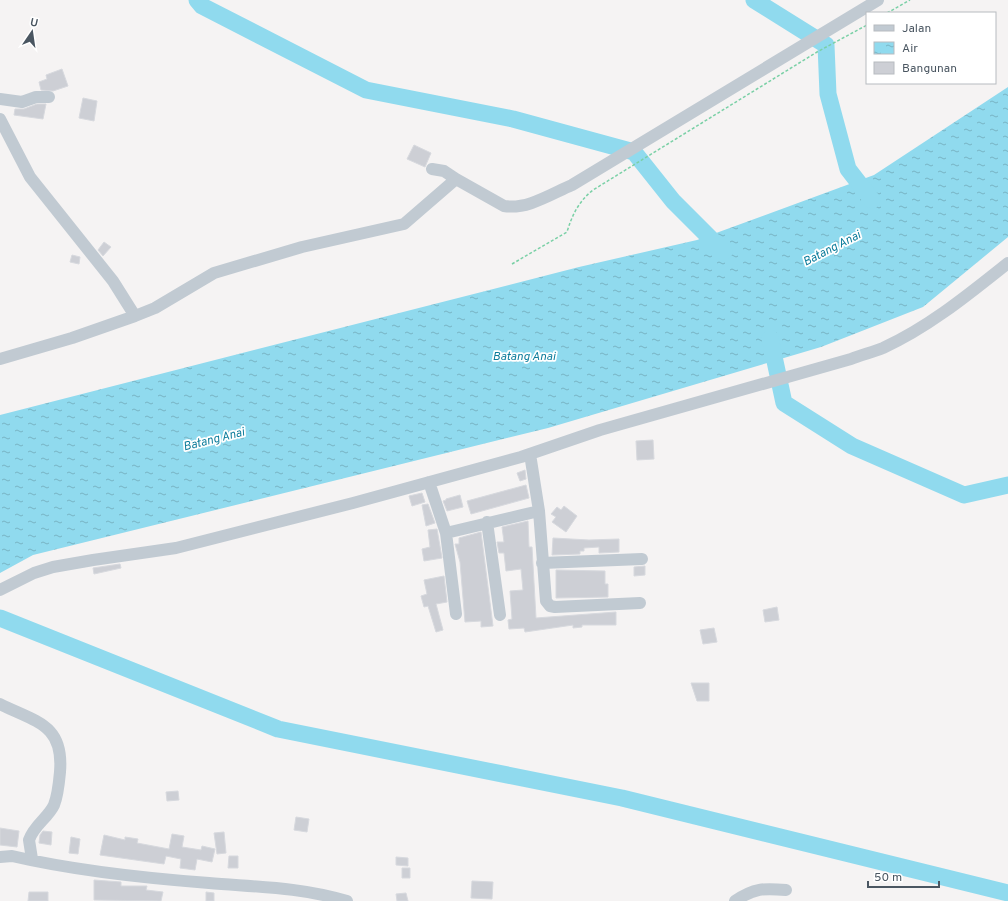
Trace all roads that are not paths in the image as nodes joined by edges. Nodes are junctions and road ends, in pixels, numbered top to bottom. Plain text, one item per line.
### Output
1 (878, 0) edge
2 (49, 97) dead end
3 (0, 99) edge
4 (0, 119) edge
5 (432, 169) dead end
6 (456, 179) junction
7 (1008, 263) edge
8 (135, 316) junction
9 (0, 359) edge
10 (530, 454) junction
11 (429, 482) junction
12 (539, 511) junction
13 (487, 522) junction
14 (446, 533) junction
15 (642, 559) dead end
16 (542, 562) junction
17 (0, 590) edge
18 (640, 603) dead end
19 (456, 614) dead end
20 (500, 615) dead end
21 (0, 704) edge
22 (0, 857) edge
23 (32, 859) junction
24 (786, 890) dead end
25 (311, 896) edge
26 (347, 901) edge
27 (735, 901) edge

1 - 6 street
2 - 3 street
4 - 8 street
5 - 6 street
6 - 8 street
7 - 10 street
8 - 9 street
10 - 11 street
10 - 12 street
11 - 14 street
11 - 17 street
12 - 13 street
12 - 16 street
13 - 14 street
13 - 20 street
14 - 19 street
15 - 16 street
16 - 18 street
21 - 23 street
22 - 23 street
23 - 25 street
24 - 27 street
25 - 26 street

